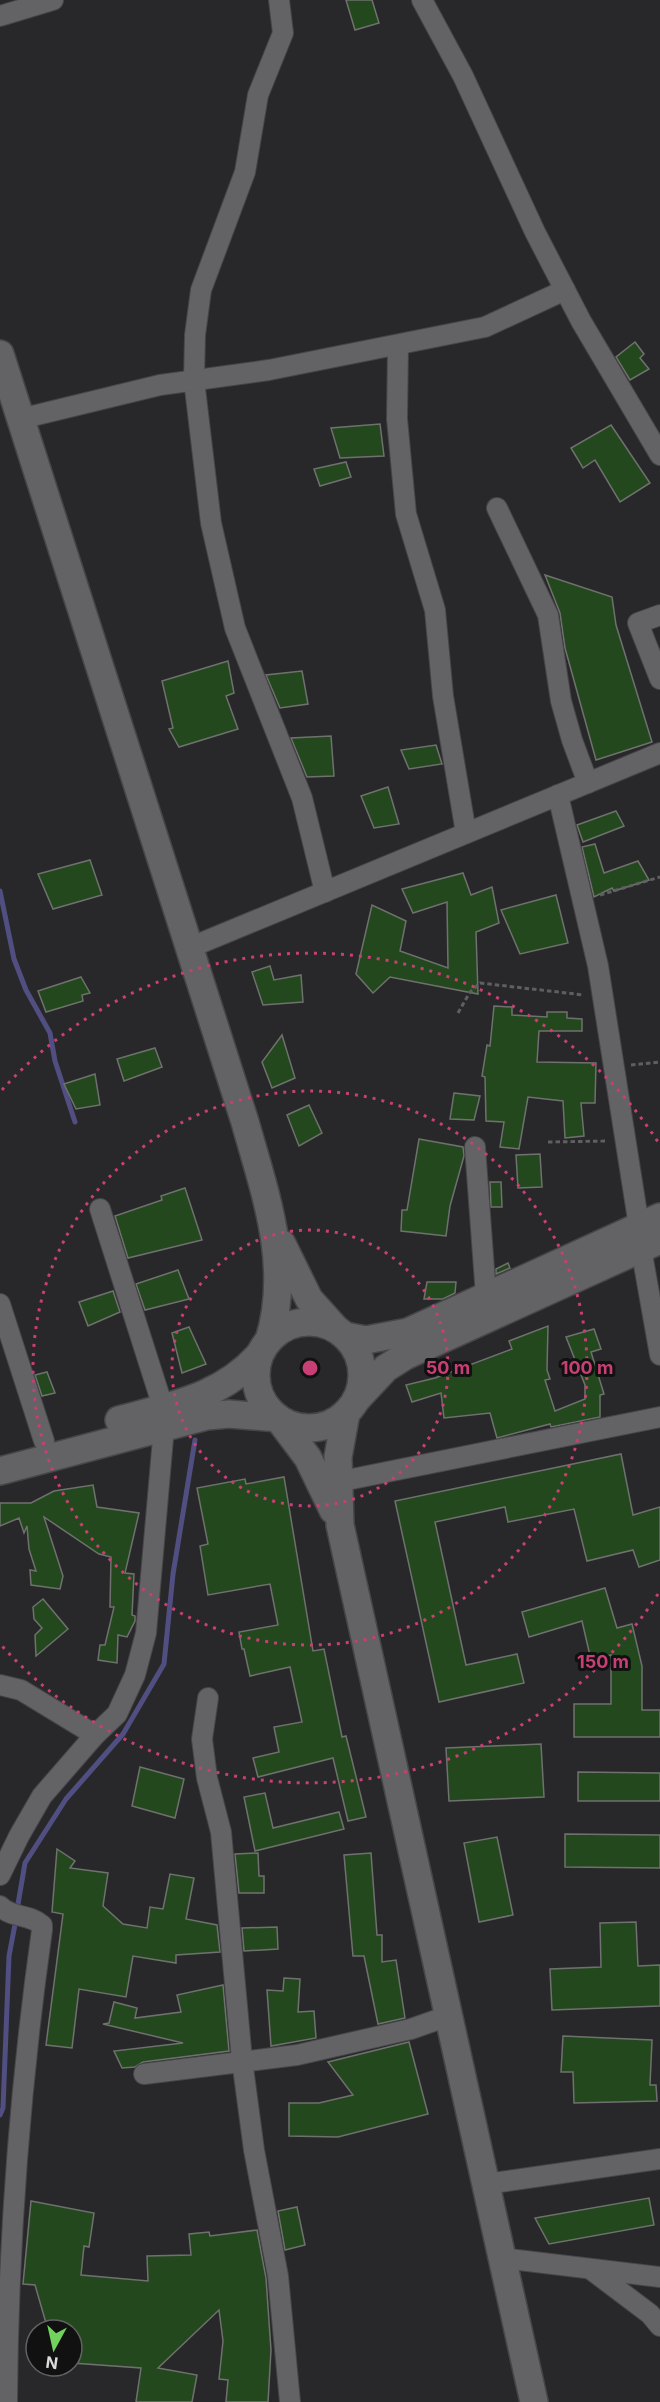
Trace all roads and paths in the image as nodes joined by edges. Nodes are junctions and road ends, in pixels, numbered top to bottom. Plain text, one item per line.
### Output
1 (52, 0) edge
2 (279, 0) edge
3 (422, 0) edge
4 (0, 16) edge
5 (565, 290) junction
6 (398, 346) junction
7 (0, 354) edge
8 (195, 380) junction
9 (20, 419) junction
10 (660, 455) edge
11 (497, 508) dead end
12 (660, 615) edge
13 (660, 679) edge
14 (660, 753) edge
15 (588, 783) junction
16 (558, 795) junction
17 (466, 833) junction
18 (660, 877) edge
19 (325, 891) junction
20 (584, 900) junction
21 (189, 948) junction
22 (603, 997) junction
23 (458, 1013) dead end
24 (660, 1062) edge
25 (615, 1068) junction
26 (625, 1141) junction
27 (548, 1142) dead end
28 (475, 1147) dead end
29 (100, 1209) dead end
30 (273, 1224) junction
31 (650, 1233) edge
32 (486, 1296) junction
33 (0, 1304) edge
34 (340, 1333) junction
35 (264, 1347) junction
36 (660, 1355) edge
37 (351, 1407) junction
38 (164, 1417) junction
39 (660, 1417) edge
40 (278, 1418) junction
41 (44, 1441) junction
42 (0, 1453) edge
43 (0, 1471) edge
44 (337, 1482) junction
45 (340, 1525) junction
46 (0, 1685) edge
47 (208, 1698) dead end
48 (95, 1735) junction
49 (0, 1875) edge
50 (3, 1909) edge
51 (448, 2016) junction
52 (242, 2060) junction
53 (144, 2074) dead end
54 (9, 2145) edge
55 (660, 2159) edge
56 (486, 2184) junction
57 (502, 2258) junction
58 (590, 2270) junction
59 (660, 2277) edge
60 (660, 2326) edge
61 (7, 2402) edge
62 (290, 2402) edge
63 (534, 2402) edge

1 - 4 street
2 - 8 street
3 - 5 street
5 - 6 street
5 - 10 street
6 - 8 street
6 - 17 street
7 - 9 main road
8 - 9 street
8 - 19 street
9 - 21 main road
11 - 15 street
12 - 13 street
14 - 15 street
15 - 16 street
16 - 17 street
16 - 20 street
17 - 19 street
18 - 20 path
19 - 21 street
20 - 22 street
21 - 30 main road
22 - 23 path
22 - 25 street
24 - 25 path
25 - 26 street
26 - 27 path
26 - 31 street
28 - 32 street
29 - 38 street
30 - 34 main road
30 - 35 main road
31 - 32 main road
31 - 36 street
31 - 37 main road
32 - 34 main road
33 - 41 street
34 - 35 main road
34 - 37 main road
35 - 38 main road
35 - 40 main road
37 - 40 main road
37 - 44 main road
38 - 40 main road
38 - 41 main road
38 - 43 main road
38 - 48 street
39 - 44 street
40 - 45 main road
41 - 42 main road
44 - 45 main road
45 - 51 main road
46 - 48 street
47 - 52 street
48 - 49 street
50 - 54 street
51 - 52 street
51 - 56 main road
52 - 53 street
52 - 62 street
54 - 61 street
55 - 56 street
56 - 57 main road
57 - 58 street
57 - 63 main road
58 - 59 street
58 - 60 street

